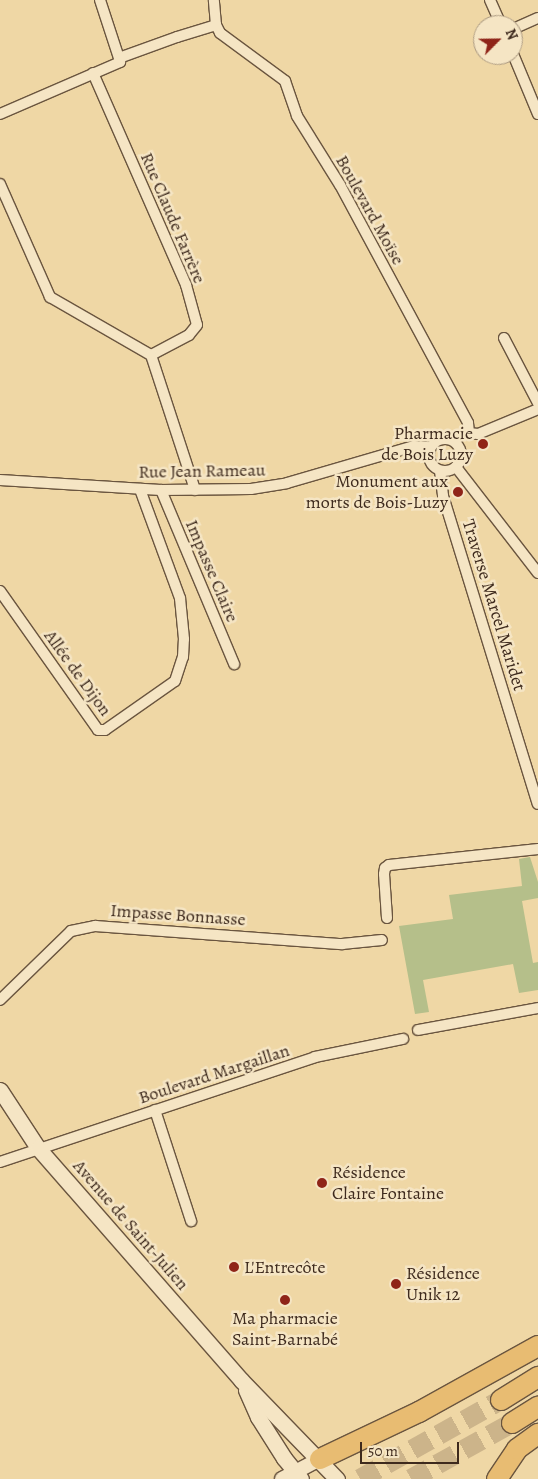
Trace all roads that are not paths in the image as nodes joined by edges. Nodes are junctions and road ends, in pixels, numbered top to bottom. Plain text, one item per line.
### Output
1 (100, 0) edge
2 (214, 0) edge
3 (490, 0) edge
4 (497, 15) edge
5 (538, 18) edge
6 (216, 25) junction
7 (523, 25) edge
8 (119, 58) junction
9 (518, 65) edge
10 (93, 73) junction
11 (0, 114) edge
12 (538, 114) edge
13 (0, 184) edge
14 (504, 338) dead end
15 (151, 355) junction
16 (538, 403) edge
17 (538, 409) edge
18 (469, 433) junction
19 (449, 439) junction
20 (430, 447) junction
21 (456, 468) junction
22 (440, 471) junction
23 (0, 480) edge
24 (140, 489) junction
25 (161, 490) junction
26 (196, 490) junction
27 (538, 573) edge
28 (0, 592) edge
29 (234, 664) dead end
30 (538, 804) edge
31 (538, 849) edge
32 (387, 918) dead end
33 (382, 940) dead end
34 (0, 1000) edge
35 (538, 1008) edge
36 (418, 1030) dead end
37 (404, 1039) dead end
38 (0, 1090) edge
39 (155, 1110) junction
40 (38, 1148) junction
41 (0, 1162) edge
42 (191, 1221) dead end
43 (538, 1346) edge
44 (538, 1378) edge
45 (241, 1380) junction
46 (500, 1400) tunnel mouth
47 (538, 1407) edge
48 (512, 1422) tunnel mouth
49 (538, 1434) edge
50 (320, 1459) junction
51 (293, 1477) edge
52 (337, 1479) edge
53 (486, 1479) edge
54 (490, 1479) edge
55 (497, 1479) edge

1 - 8 street
2 - 6 street
3 - 4 street
5 - 7 street
6 - 8 street
6 - 18 street, Boulevard Moïse
8 - 10 street
9 - 12 street
10 - 11 street
10 - 15 street, Rue Claude Farrère
13 - 15 street
14 - 16 street
15 - 26 street
17 - 18 street
18 - 19 street
19 - 20 street
19 - 21 street
20 - 22 street
20 - 26 street, Rue Jean Rameau
21 - 22 street
21 - 27 street
22 - 30 street, Traverse Marcel Maridet
23 - 24 street, Rue Jean Rameau
24 - 25 street, Rue Jean Rameau
24 - 28 street, Allée de Dijon
25 - 26 street, Rue Jean Rameau
25 - 29 street, Impasse Claire
31 - 32 street
33 - 34 street, Impasse Bonnasse
35 - 36 street
37 - 39 street, Boulevard Margaillan
38 - 40 main road, Avenue de Saint-Julien
39 - 40 street, Boulevard Margaillan
39 - 42 street
40 - 41 street, Boulevard Margaillan
40 - 45 main road, Avenue de Saint-Julien
43 - 50 highway
44 - 46 highway
45 - 50 main road, Avenue de Saint-Julien
45 - 51 main road, Avenue de Saint-Julien
47 - 48 highway
49 - 55 highway
50 - 51 street
50 - 52 main road, Avenue de Saint-Julien
53 - 54 street

